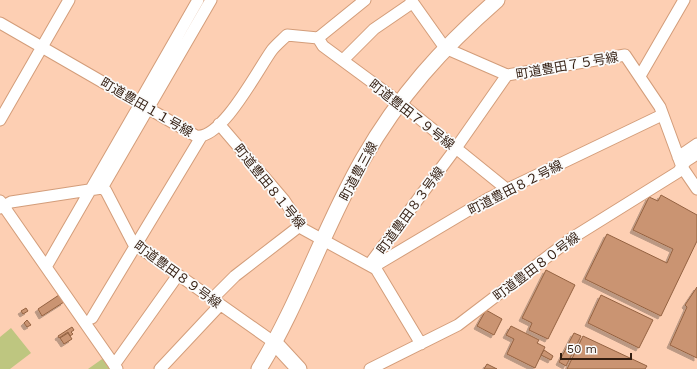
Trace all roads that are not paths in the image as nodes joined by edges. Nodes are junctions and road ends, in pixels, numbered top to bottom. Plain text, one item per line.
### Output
1 (69, 0) edge
2 (198, 0) edge
3 (211, 0) edge
4 (365, 0) edge
5 (496, 0) edge
6 (684, 0) edge
7 (412, 2) edge
8 (0, 23) edge
9 (318, 38) junction
10 (41, 47) junction
11 (445, 48) junction
12 (342, 60) junction
13 (507, 75) junction
14 (640, 76) junction
15 (399, 102) junction
16 (142, 105) junction
17 (662, 114) junction
18 (0, 120) edge
19 (219, 124) junction
20 (201, 137) junction
21 (697, 144) edge
22 (456, 148) junction
23 (697, 154) edge
24 (680, 162) junction
25 (97, 189) junction
26 (697, 189) edge
27 (505, 190) junction
28 (3, 204) edge
29 (301, 225) junction
30 (323, 242) junction
31 (137, 246) junction
32 (371, 266) junction
33 (49, 267) junction
34 (178, 275) junction
35 (216, 302) junction
36 (92, 318) dead end
37 (275, 343) junction
38 (421, 344) junction
39 (115, 365) edge
40 (160, 369) edge
41 (259, 369) edge
42 (299, 369) edge
43 (370, 369) edge

1 - 10 street
2 - 16 street
3 - 16 street
4 - 9 street
5 - 11 street, 町道豊三線
6 - 14 street
7 - 11 street
7 - 12 street
8 - 10 street, 町道豊田１１号線
9 - 12 street, 町道豊田７９号線
9 - 19 street, 町道豊田１１号線
10 - 16 street, 町道豊田１１号線
10 - 18 street
11 - 13 street, 町道豊田７５号線
11 - 15 street, 町道豊三線
12 - 15 street, 町道豊田７９号線
13 - 14 street, 町道豊田７５号線
13 - 22 street, 町道豊田８３号線
14 - 17 street, 町道豊田７５号線
15 - 22 street, 町道豊田７９号線
15 - 30 street, 町道豊三線
16 - 20 street, 町道豊田１１号線
16 - 25 street
17 - 24 street, 町道豊田７５号線
17 - 27 street, 町道豊田８２号線
19 - 20 street, 町道豊田１１号線
19 - 29 street, 町道豊田８１号線
20 - 31 street
21 - 24 street
22 - 27 street, 町道豊田７９号線
22 - 32 street, 町道豊田８３号線
23 - 24 street, 町道豊田８０号線
24 - 26 street, 町道豊田７５号線
24 - 38 street, 町道豊田８０号線
25 - 28 street
25 - 31 street, 町道豊田８９号線
25 - 33 street
27 - 32 street, 町道豊田８２号線
28 - 33 street
29 - 30 street, 町道豊田８１号線
29 - 35 street
30 - 32 street, 町道豊田８１号線
30 - 37 street, 町道豊三線
31 - 34 street, 町道豊田８９号線
31 - 36 street
32 - 38 street
33 - 39 street
34 - 35 street, 町道豊田８９号線
34 - 39 street
35 - 37 street, 町道豊田８９号線
35 - 40 street
37 - 41 street, 町道豊三線
37 - 42 street
38 - 43 street, 町道豊田８０号線

